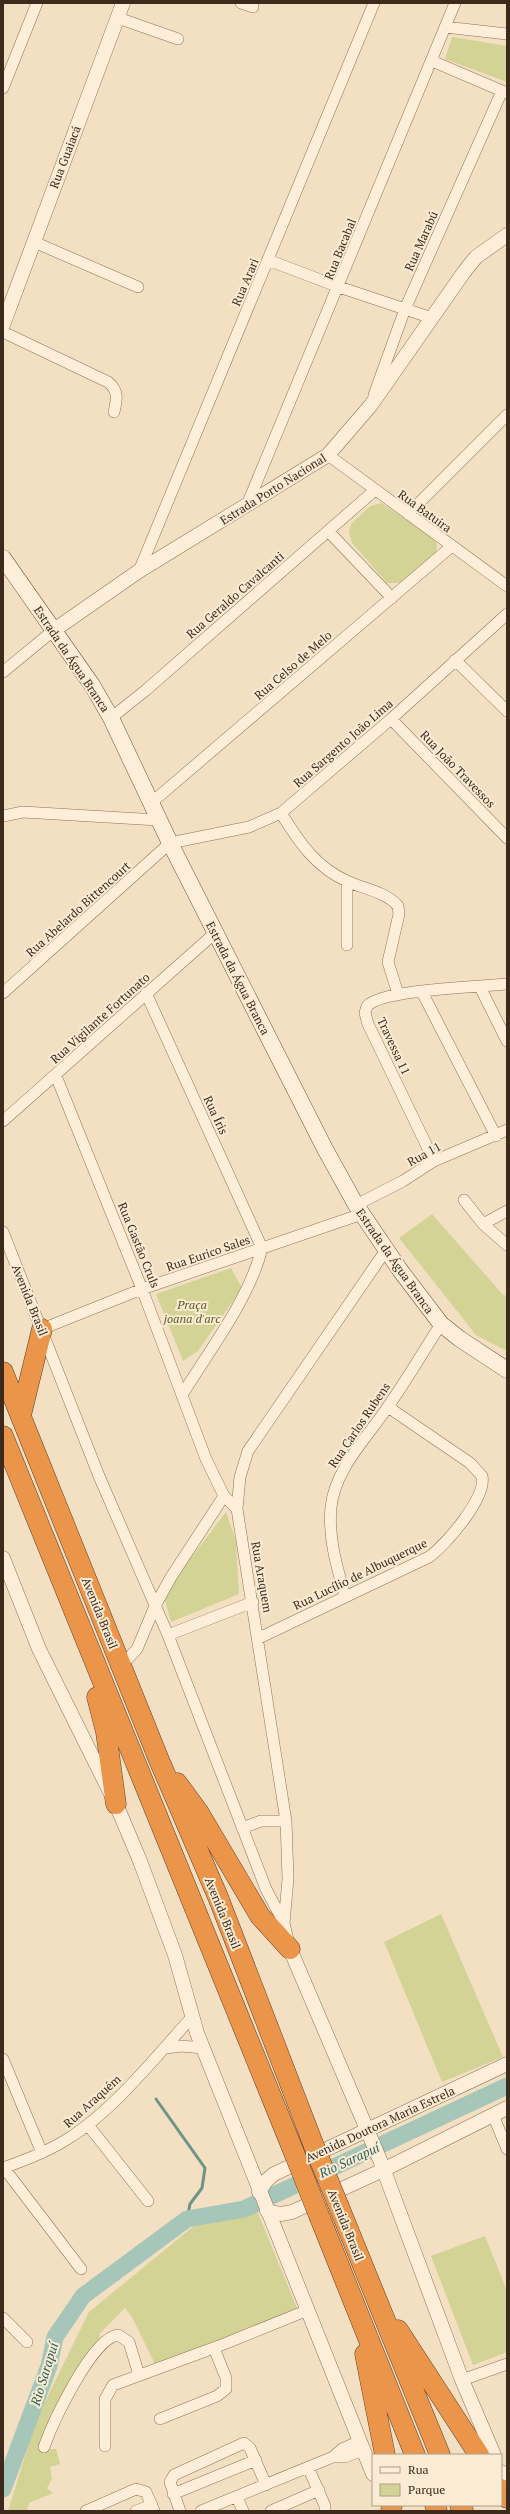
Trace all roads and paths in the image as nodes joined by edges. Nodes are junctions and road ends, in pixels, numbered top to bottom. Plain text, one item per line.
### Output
1 (37, 3) edge
2 (123, 3) edge
3 (241, 3) edge
4 (374, 3) edge
5 (455, 3) edge
6 (253, 7) dead end
7 (118, 18) junction
8 (445, 27) junction
9 (507, 34) edge
10 (178, 39) dead end
11 (432, 61) junction
12 (3, 88) edge
13 (504, 92) edge
14 (507, 235) edge
15 (34, 242) junction
16 (268, 260) junction
17 (138, 287) dead end
18 (339, 287) junction
19 (405, 309) junction
20 (6, 310) edge
21 (432, 318) junction
22 (3, 325) edge
23 (3, 332) edge
24 (371, 405) junction
25 (114, 412) dead end
26 (507, 415) edge
27 (328, 455) junction
28 (375, 490) junction
29 (247, 505) junction
30 (408, 514) junction
31 (328, 531) junction
32 (452, 546) junction
33 (3, 558) edge
34 (139, 571) junction
35 (507, 586) edge
36 (392, 598) junction
37 (507, 614) edge
38 (54, 630) junction
39 (455, 660) junction
40 (3, 672) edge
41 (507, 711) edge
42 (111, 718) junction
43 (391, 718) junction
44 (151, 803) junction
45 (281, 813) junction
46 (3, 816) edge
47 (158, 820) junction
48 (507, 838) edge
49 (170, 843) junction
50 (348, 881) junction
51 (215, 933) junction
52 (348, 945) dead end
53 (507, 984) edge
54 (480, 987) junction
55 (422, 992) junction
56 (3, 993) edge
57 (146, 993) junction
58 (398, 994) junction
59 (507, 1040) edge
60 (56, 1076) junction
61 (3, 1122) edge
62 (507, 1130) edge
63 (496, 1136) junction
64 (434, 1161) junction
65 (464, 1200) dead end
66 (359, 1210) junction
67 (507, 1211) edge
68 (483, 1224) junction
69 (3, 1232) edge
70 (507, 1245) edge
71 (262, 1248) junction
72 (386, 1250) junction
73 (142, 1288) junction
74 (441, 1324) junction
75 (42, 1329) junction
76 (507, 1370) edge
77 (3, 1372) edge
78 (182, 1396) junction
79 (388, 1407) junction
80 (21, 1415) junction
81 (3, 1436) edge
82 (224, 1496) junction
83 (237, 1509) junction
84 (3, 1558) edge
85 (345, 1596) junction
86 (253, 1602) junction
87 (155, 1606) junction
88 (78, 1623) junction
89 (168, 1635) junction
90 (259, 1638) junction
91 (121, 1666) junction
92 (159, 1760) junction
93 (116, 1804) junction
94 (286, 1821) junction
95 (242, 1828) junction
96 (284, 1923) junction
97 (290, 1949) junction
98 (193, 2016) junction
99 (166, 2048) junction
100 (203, 2048) junction
101 (3, 2059) edge
102 (507, 2064) edge
103 (358, 2107) junction
104 (507, 2108) edge
105 (493, 2115) junction
106 (385, 2121) junction
107 (88, 2125) junction
108 (369, 2135) junction
109 (507, 2149) edge
110 (42, 2153) junction
111 (3, 2168) edge
112 (384, 2171) junction
113 (148, 2201) dead end
114 (263, 2201) junction
115 (81, 2269) dead end
116 (372, 2290) junction
117 (355, 2305) junction
118 (308, 2310) junction
119 (3, 2318) edge
120 (27, 2342) dead end
121 (214, 2348) junction
122 (507, 2364) edge
123 (140, 2375) junction
124 (462, 2380) junction
125 (160, 2419) dead end
126 (362, 2445) junction
127 (44, 2446) dead end
128 (105, 2446) dead end
129 (385, 2454) edge
130 (415, 2454) edge
131 (440, 2454) edge
132 (478, 2454) edge
133 (494, 2454) edge
134 (256, 2460) junction
135 (308, 2467) junction
136 (372, 2471) edge
137 (502, 2474) edge
138 (266, 2485) junction
139 (507, 2487) edge
140 (319, 2490) junction
141 (173, 2494) junction
142 (237, 2497) junction
143 (153, 2508) edge
144 (86, 2511) edge
145 (136, 2511) edge
146 (180, 2511) edge
147 (201, 2511) edge
148 (243, 2511) edge
149 (271, 2511) edge
150 (325, 2511) edge

1 - 12 street
2 - 7 street, Rua Guaiacá
3 - 6 street
4 - 16 street, Rua Arari
5 - 8 street, Rua Bacabal
7 - 10 street
7 - 15 street, Rua Guaiacá
8 - 9 street
8 - 11 street, Rua Bacabal
11 - 13 street
11 - 18 street, Rua Bacabal
13 - 19 street, Rua Marabú
14 - 21 street, Estrada Porto Nacional
15 - 17 street
15 - 20 street, Rua Guaiacá
16 - 18 street
16 - 34 street, Rua Arari
18 - 19 street
18 - 29 street, Rua Bacabal
19 - 21 street
19 - 24 street, Rua Marabú
20 - 22 street, Rua Guaiacá
21 - 24 street, Estrada Porto Nacional
23 - 25 street
24 - 27 street, Estrada Porto Nacional
26 - 30 street
27 - 28 street, Rua Batuira
27 - 29 street, Estrada Porto Nacional
28 - 30 street, Rua Batuira
28 - 31 street, Rua Geraldo Cavalcanti
29 - 34 street, Estrada Porto Nacional
30 - 32 street, Rua Batuira
31 - 36 street
31 - 42 street, Rua Geraldo Cavalcanti
32 - 35 street, Rua Batuira
32 - 36 street, Rua Celso de Melo
33 - 38 main road, Estrada da Água Branca
34 - 38 street, Estrada Porto Nacional
36 - 44 street, Rua Celso de Melo
37 - 39 street, Rua Sargento João Lima
38 - 40 street, Estrada Porto Nacional
38 - 42 main road, Estrada da Água Branca
39 - 41 street
39 - 43 street, Rua Sargento João Lima
42 - 44 main road, Estrada da Água Branca
43 - 45 street, Rua Sargento João Lima
43 - 48 street, Rua João Travessos
44 - 47 main road, Estrada da Água Branca
45 - 49 street, Rua Sargento João Lima
45 - 50 street
46 - 47 street
47 - 49 main road, Estrada da Água Branca
49 - 51 main road, Estrada da Água Branca
49 - 56 street, Rua Abelardo Bittencourt
50 - 52 street
50 - 58 street
51 - 57 street, Rua Vigilante Fortunato
51 - 66 main road, Estrada da Água Branca
53 - 54 street, Travessa 11
54 - 55 street, Travessa 11
54 - 59 street
55 - 58 street, Travessa 11
55 - 63 street
57 - 60 street, Rua Vigilante Fortunato
57 - 71 street, Rua Íris
58 - 64 street, Travessa 11
60 - 61 street, Rua Vigilante Fortunato
60 - 73 street, Rua Gastão Cruls
62 - 63 street, Rua 11
63 - 64 street, Rua 11
64 - 66 street, Rua 11
65 - 68 street
66 - 71 street, Rua Eurico Sales
66 - 72 main road, Estrada da Água Branca
67 - 68 street
68 - 70 street
69 - 75 street, Avenida Brasil
71 - 73 street, Rua Eurico Sales
71 - 78 street
72 - 74 main road, Estrada da Água Branca
72 - 83 street, Rua Araquem
73 - 75 street, Rua Eurico Sales
73 - 78 street, Rua Gastão Cruls
74 - 76 main road, Estrada da Água Branca
74 - 79 street, Rua Carlos Rubens
75 - 80 highway
75 - 87 street, Avenida Brasil
77 - 80 highway, Avenida Brasil
78 - 82 street, Rua Gastão Cruls
79 - 85 street, Rua Carlos Rubens
79 - 85 street, Rua Lucílio de Albuquerque
80 - 91 highway, Avenida Brasil
81 - 88 highway, Avenida Brasil
82 - 83 street, Rua Gastão Cruls
82 - 87 street
83 - 86 street, Rua Araquem
84 - 93 street
85 - 90 street, Rua Lucílio de Albuquerque
86 - 89 street
86 - 90 street, Rua Araquem
87 - 89 street, Avenida Brasil
87 - 91 street
88 - 93 highway
88 - 117 highway, Avenida Brasil, bridge
89 - 95 street, Avenida Brasil
90 - 94 street, Rua Araquem
91 - 92 highway, Avenida Brasil
92 - 97 highway
92 - 116 highway, Avenida Brasil, bridge
93 - 98 street
94 - 95 street
94 - 96 street, Rua Araquem
95 - 96 street, Avenida Brasil
96 - 97 street, Rua Araquem
97 - 103 street
98 - 99 street, Rua Araquém
98 - 100 street
99 - 100 street
99 - 107 street, Rua Araquém
100 - 114 street
101 - 110 street
102 - 106 street, Avenida Doutora Maria Estrela
103 - 106 street
103 - 108 street
104 - 105 street
105 - 109 street
105 - 112 street
106 - 108 street, Avenida Doutora Maria Estrela
107 - 110 street, Rua Araquém
107 - 113 street
108 - 112 street
108 - 114 street, Avenida Doutora Maria Estrela
110 - 111 street, Rua Araquém
111 - 115 street
112 - 114 street
112 - 124 street
114 - 118 street
116 - 131 highway, Avenida Brasil
116 - 132 highway
117 - 129 highway
117 - 130 highway, Avenida Brasil
118 - 121 street
118 - 126 street
119 - 120 street
121 - 123 street
121 - 125 street
122 - 124 street
123 - 127 street
123 - 128 street
124 - 133 street
126 - 135 street
126 - 136 street
134 - 138 street
134 - 141 street
134 - 141 street
135 - 138 street
135 - 140 street
137 - 139 street
138 - 142 street
140 - 149 street
140 - 150 street
141 - 146 street
142 - 147 street
142 - 148 street
143 - 144 street
143 - 145 street

